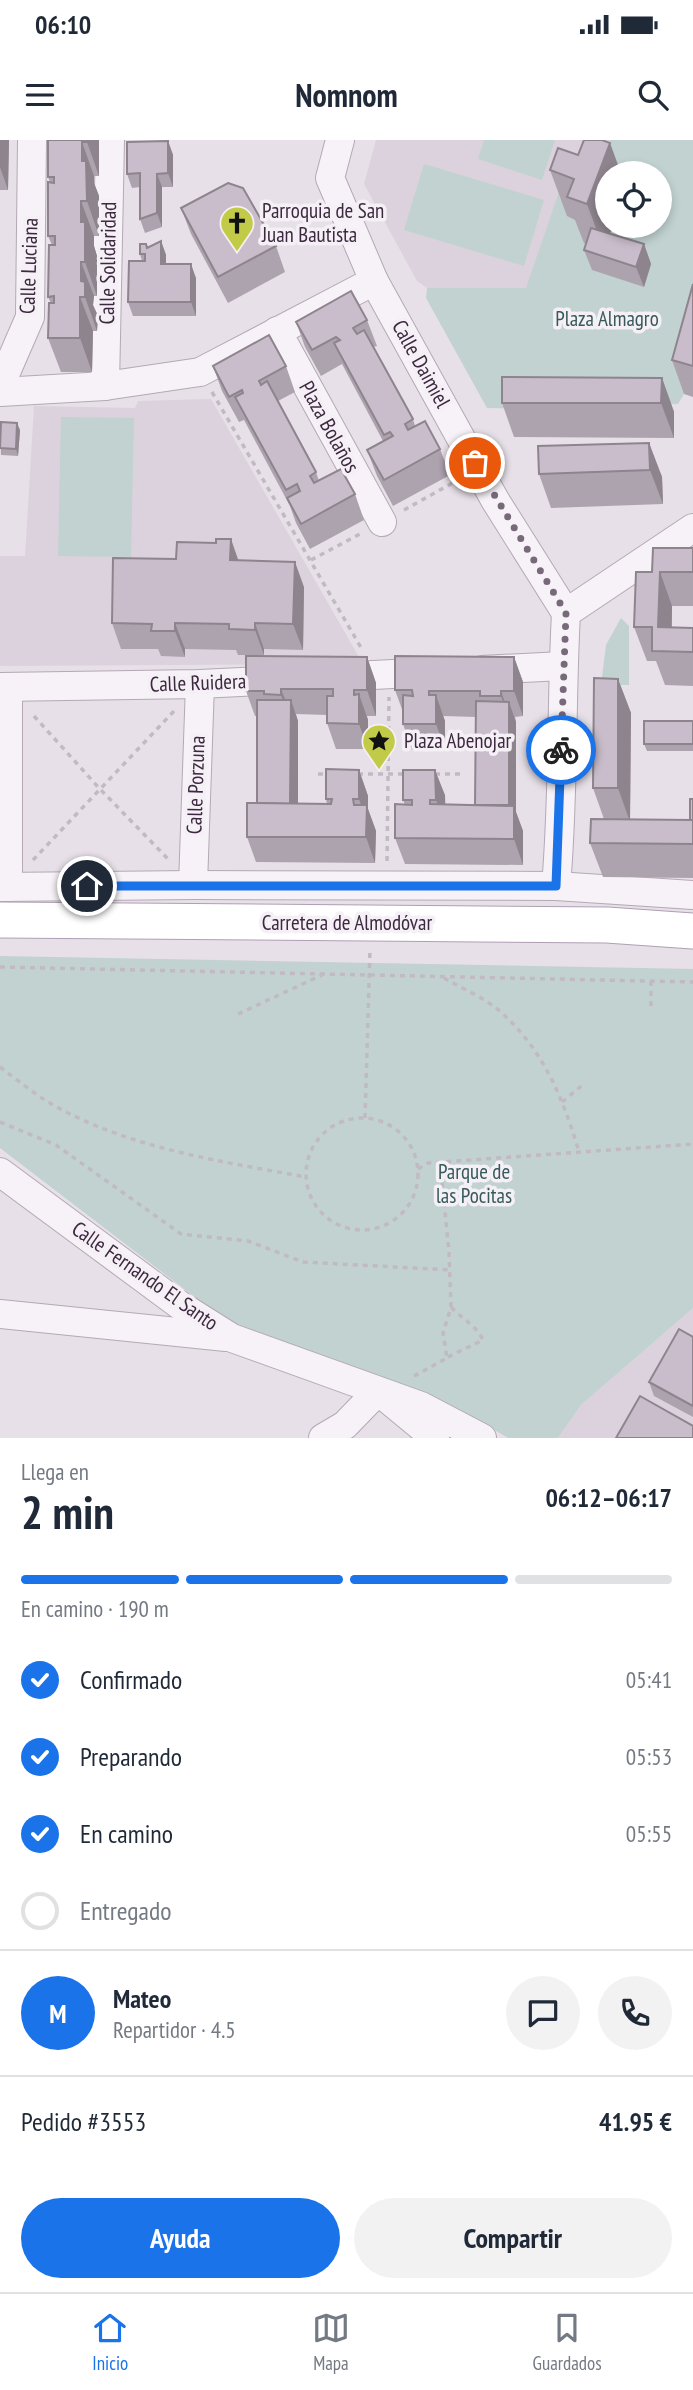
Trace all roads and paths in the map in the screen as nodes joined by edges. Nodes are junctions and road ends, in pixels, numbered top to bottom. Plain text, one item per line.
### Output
1 (32, 140) edge
2 (110, 140) edge
3 (340, 140) edge
4 (374, 281) junction
5 (277, 331) junction
6 (200, 372) junction
7 (0, 386) edge
8 (105, 386) junction
9 (0, 392) edge
10 (382, 522) dead end
11 (693, 528) edge
12 (566, 613) junction
13 (563, 666) junction
14 (384, 675) junction
15 (200, 684) junction
16 (4, 687) edge
17 (318, 774) dead end
18 (341, 774) edge
19 (353, 774) edge
20 (388, 774) junction
21 (413, 774) edge
22 (425, 774) edge
23 (462, 774) dead end
24 (99, 788) junction
25 (193, 885) junction
26 (387, 886) junction
27 (556, 886) junction
28 (693, 895) edge
29 (3, 898) edge
30 (693, 932) edge
31 (0, 967) edge
32 (324, 975) junction
33 (369, 976) junction
34 (442, 977) junction
35 (651, 981) junction
36 (693, 982) edge
37 (651, 1006) dead end
38 (238, 1014) dead end
39 (0, 1067) edge
40 (585, 1083) dead end
41 (562, 1102) junction
42 (365, 1118) junction
43 (0, 1122) edge
44 (693, 1144) edge
45 (579, 1152) junction
46 (440, 1162) junction
47 (418, 1169) junction
48 (0, 1171) edge
49 (306, 1177) junction
50 (450, 1270) junction
51 (451, 1307) junction
52 (0, 1314) edge
53 (232, 1338) junction
54 (447, 1358) junction
55 (378, 1391) junction
56 (323, 1438) edge
57 (435, 1438) edge
58 (482, 1438) edge

1 - 7 street, Calle Luciana
2 - 8 street, Calle Solidaridad
3 - 4 street, Calle Daimiel
4 - 5 street
4 - 12 street, Calle Daimiel
5 - 6 street
5 - 10 street, Plaza Bolaños
6 - 8 street
6 - 14 path
8 - 9 street
11 - 12 street
12 - 13 street
13 - 14 street, Calle Ruidera
13 - 27 street
14 - 15 street, Calle Ruidera
14 - 20 path
15 - 16 street, Calle Ruidera
15 - 24 path
15 - 25 street, Calle Porzuna
16 - 24 path
16 - 29 street
17 - 18 path
19 - 20 path
20 - 21 path
20 - 26 path
22 - 23 path
24 - 25 path
24 - 29 path
25 - 26 street
25 - 29 street
26 - 27 street
27 - 28 street
29 - 30 main road, Carretera de Almodóvar
31 - 32 path
32 - 33 path
32 - 38 path
33 - 34 path
33 - 42 path
34 - 35 path
34 - 41 path
35 - 36 path
35 - 37 path
39 - 49 path
40 - 41 path
41 - 45 path
42 - 47 path
42 - 49 path
43 - 50 path
44 - 45 path
45 - 46 path
46 - 47 path
46 - 50 path
47 - 49 path
48 - 53 street, Calle Fernando El Santo
50 - 51 path
51 - 54 path
51 - 54 path
52 - 53 street
53 - 55 street, Calle Fernando El Santo
54 - 55 path
55 - 56 street
55 - 57 street, Calle Fernando El Santo
55 - 58 street, Calle Fernando El Santo

